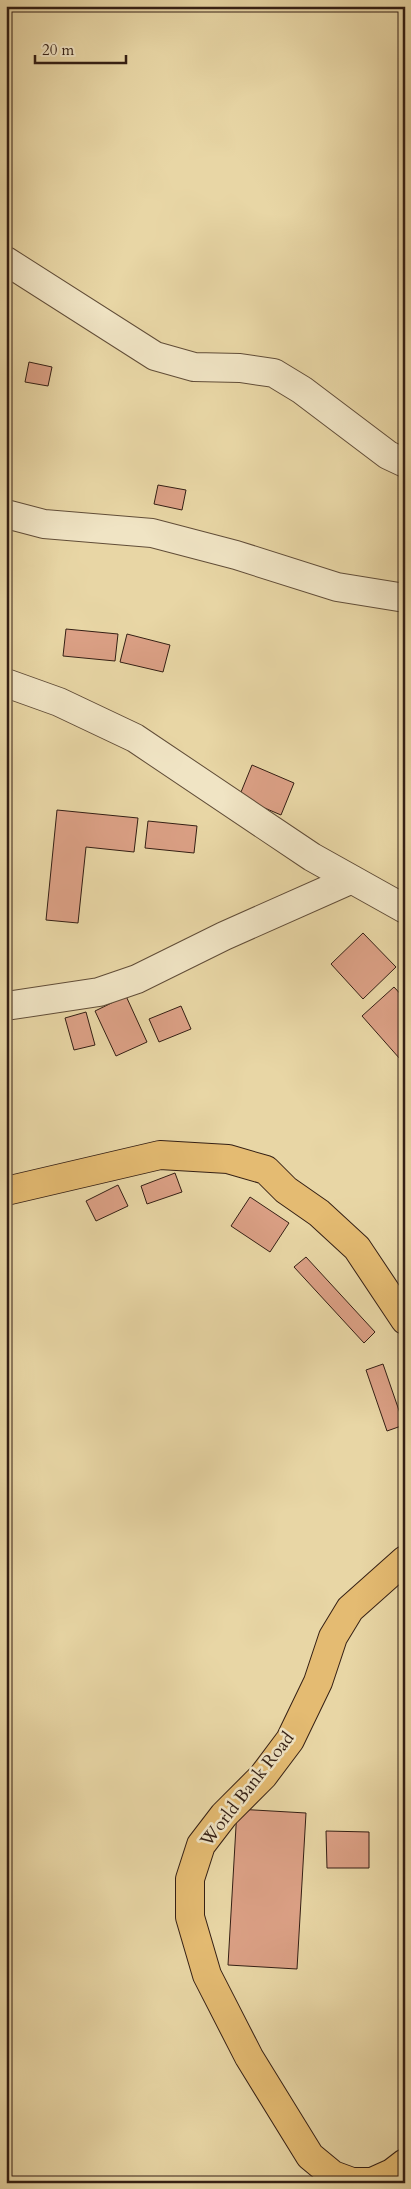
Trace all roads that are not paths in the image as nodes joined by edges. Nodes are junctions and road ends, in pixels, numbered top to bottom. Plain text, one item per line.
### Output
1 (6, 261) edge
2 (405, 463) edge
3 (6, 514) edge
4 (405, 598) edge
5 (6, 684) edge
6 (350, 880) junction
7 (405, 909) edge
8 (6, 1006) edge
9 (6, 1191) edge
10 (405, 1320) edge
11 (405, 1560) edge
12 (405, 2163) edge

1 - 2 street
3 - 4 street
5 - 6 street
6 - 7 street
6 - 8 street
9 - 10 main road
11 - 12 main road, World Bank Road

